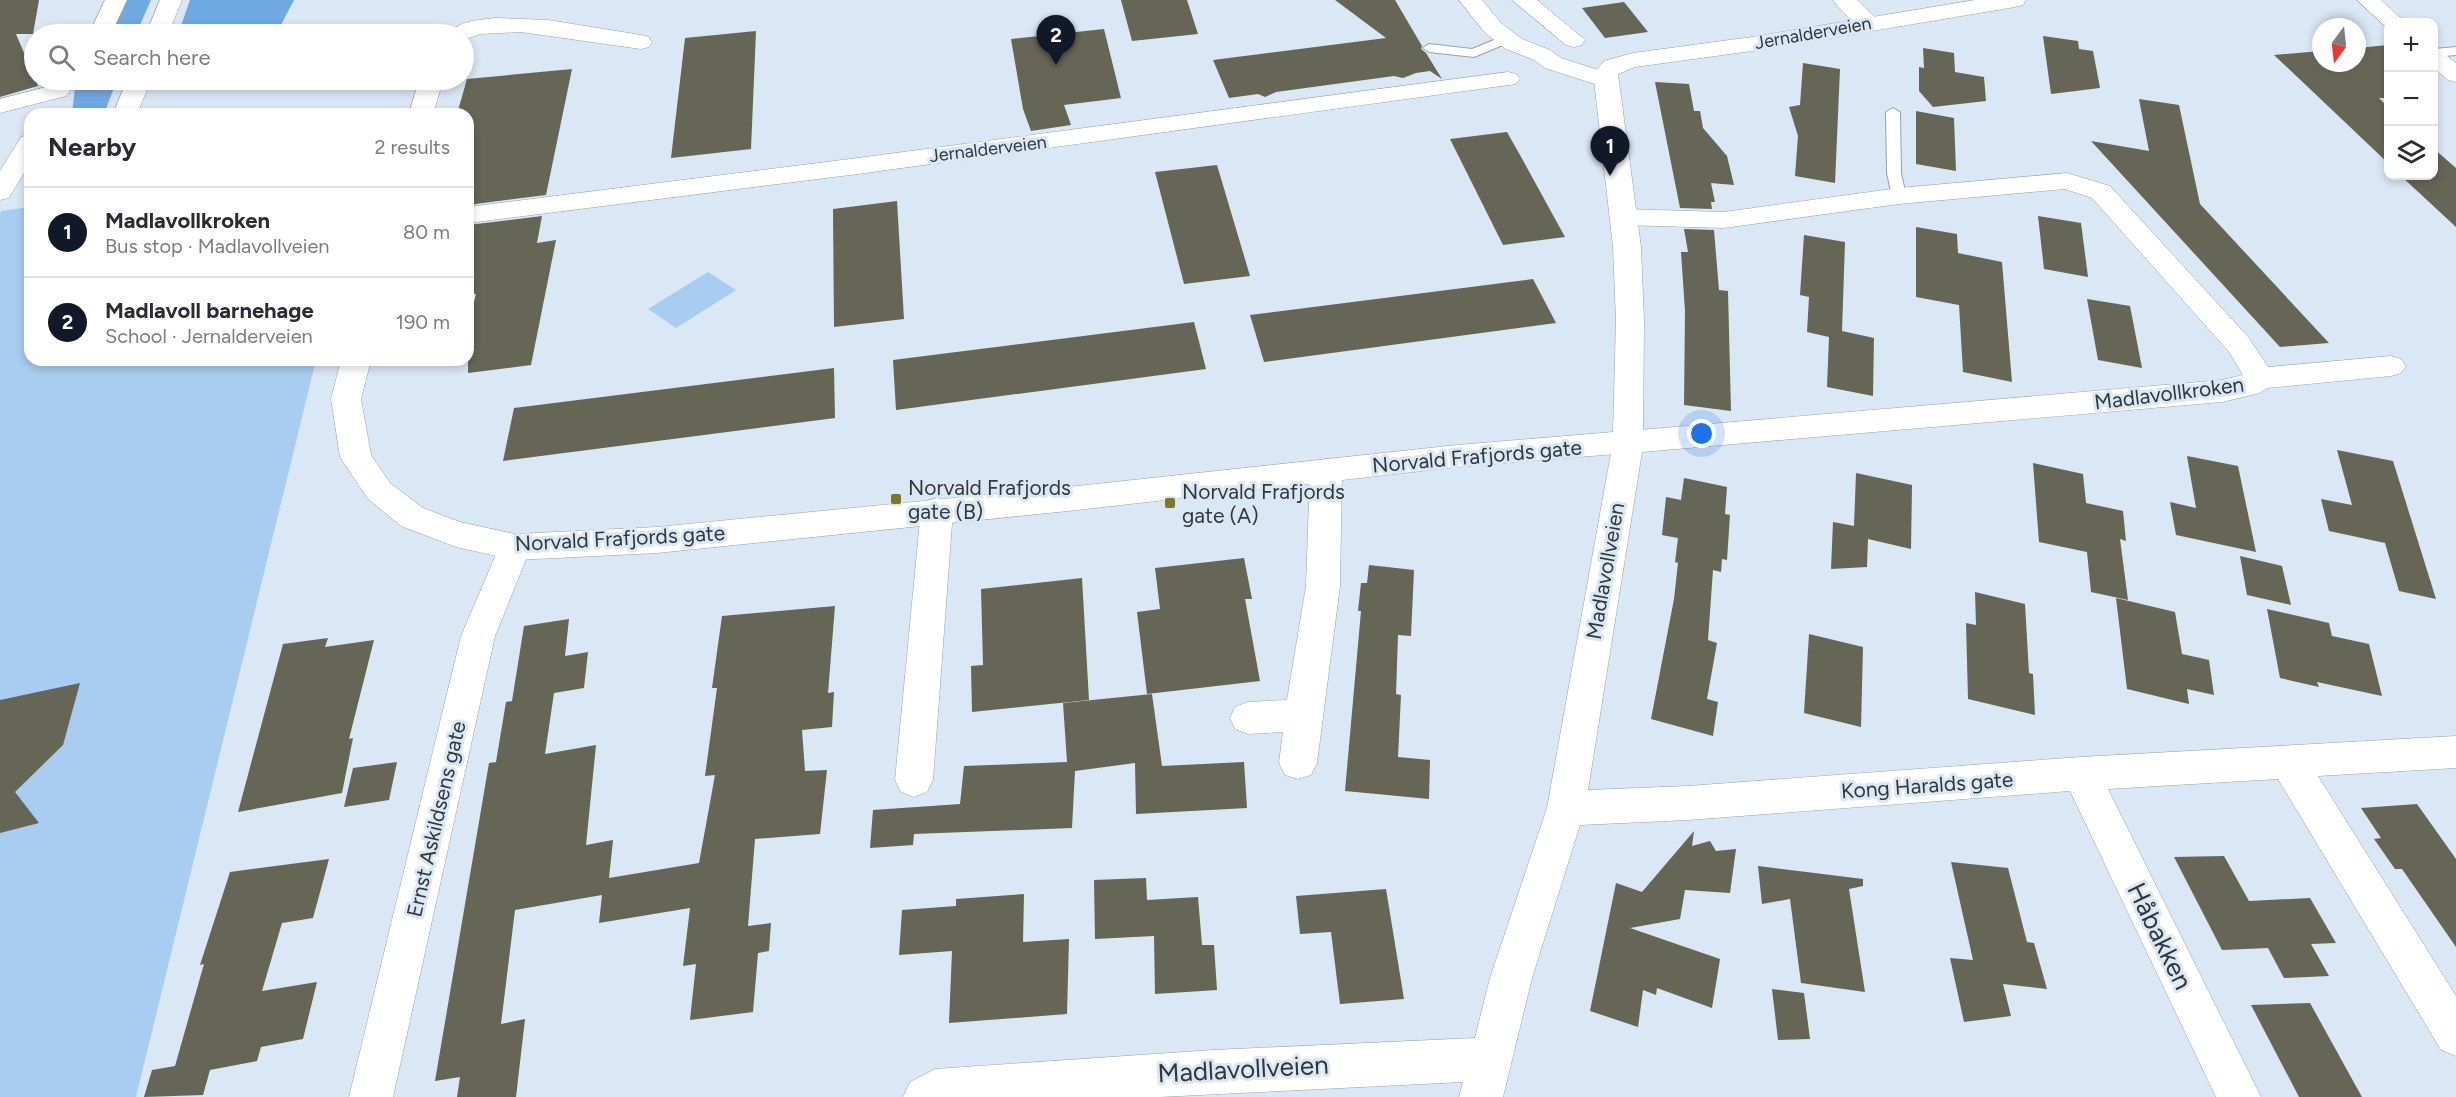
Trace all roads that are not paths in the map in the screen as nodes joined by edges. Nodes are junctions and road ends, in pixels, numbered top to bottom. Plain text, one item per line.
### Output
1 (116, 0) edge
2 (171, 0) edge
3 (1470, 0) edge
4 (1522, 0) edge
5 (1844, 0) edge
6 (2015, 0) edge
7 (2368, 0) edge
8 (2389, 18) edge
9 (1870, 23) junction
10 (105, 24) edge
11 (161, 24) edge
12 (474, 28) edge
13 (1506, 39) junction
14 (1574, 40) dead end
15 (641, 42) dead end
16 (1429, 48) dead end
17 (2456, 51) edge
18 (2438, 54) edge
19 (2438, 59) edge
20 (1608, 73) junction
21 (2456, 75) edge
22 (1508, 79) dead end
23 (48, 90) edge
24 (60, 90) edge
25 (135, 90) edge
26 (428, 90) edge
27 (0, 106) edge
28 (50, 108) edge
29 (127, 108) edge
30 (423, 108) edge
31 (1893, 112) dead end
32 (24, 152) edge
33 (24, 190) edge
34 (0, 194) edge
35 (1899, 196) junction
36 (474, 214) edge
37 (1623, 217) junction
38 (354, 366) edge
39 (2391, 366) dead end
40 (2260, 378) junction
41 (1628, 442) junction
42 (1326, 471) junction
43 (937, 510) junction
44 (515, 547) junction
45 (1303, 715) junction
46 (1248, 718) dead end
47 (2456, 752) edge
48 (2288, 762) junction
49 (1298, 763) dead end
50 (2082, 774) junction
51 (914, 780) dead end
52 (1566, 808) junction
53 (2456, 1035) edge
54 (1486, 1078) edge
55 (371, 1097) edge
56 (925, 1097) edge
57 (2239, 1097) edge

1 - 10 street
2 - 11 street
3 - 13 street, Jernalderveien
4 - 14 street
5 - 9 street
6 - 9 street, Jernalderveien
7 - 8 street
9 - 20 street, Jernalderveien
12 - 15 street
13 - 16 lane
13 - 20 street, Jernalderveien
17 - 18 lane
19 - 21 street
20 - 37 street, Madlavollveien
22 - 36 street, Jernalderveien
23 - 27 street
24 - 28 street
25 - 29 street
26 - 30 street
31 - 35 lane
32 - 34 street
33 - 34 street
35 - 37 street, Madlavollkroken
35 - 40 street, Madlavollkroken
37 - 41 street, Madlavollveien
38 - 44 street, Norvald Frafjords gate
39 - 40 street
40 - 41 street, Madlavollkroken
41 - 42 street, Norvald Frafjords gate
41 - 52 street, Madlavollveien
42 - 43 street, Norvald Frafjords gate
42 - 45 street
43 - 44 street, Norvald Frafjords gate
43 - 51 street
44 - 55 street, Ernst Askildsens gate
45 - 46 street
45 - 49 street
47 - 48 street, Kong Haralds gate
48 - 50 street, Kong Haralds gate
48 - 53 street
50 - 52 street, Kong Haralds gate
50 - 57 street, Håbakken
52 - 54 street, Madlavollveien
54 - 56 street, Madlavollveien

